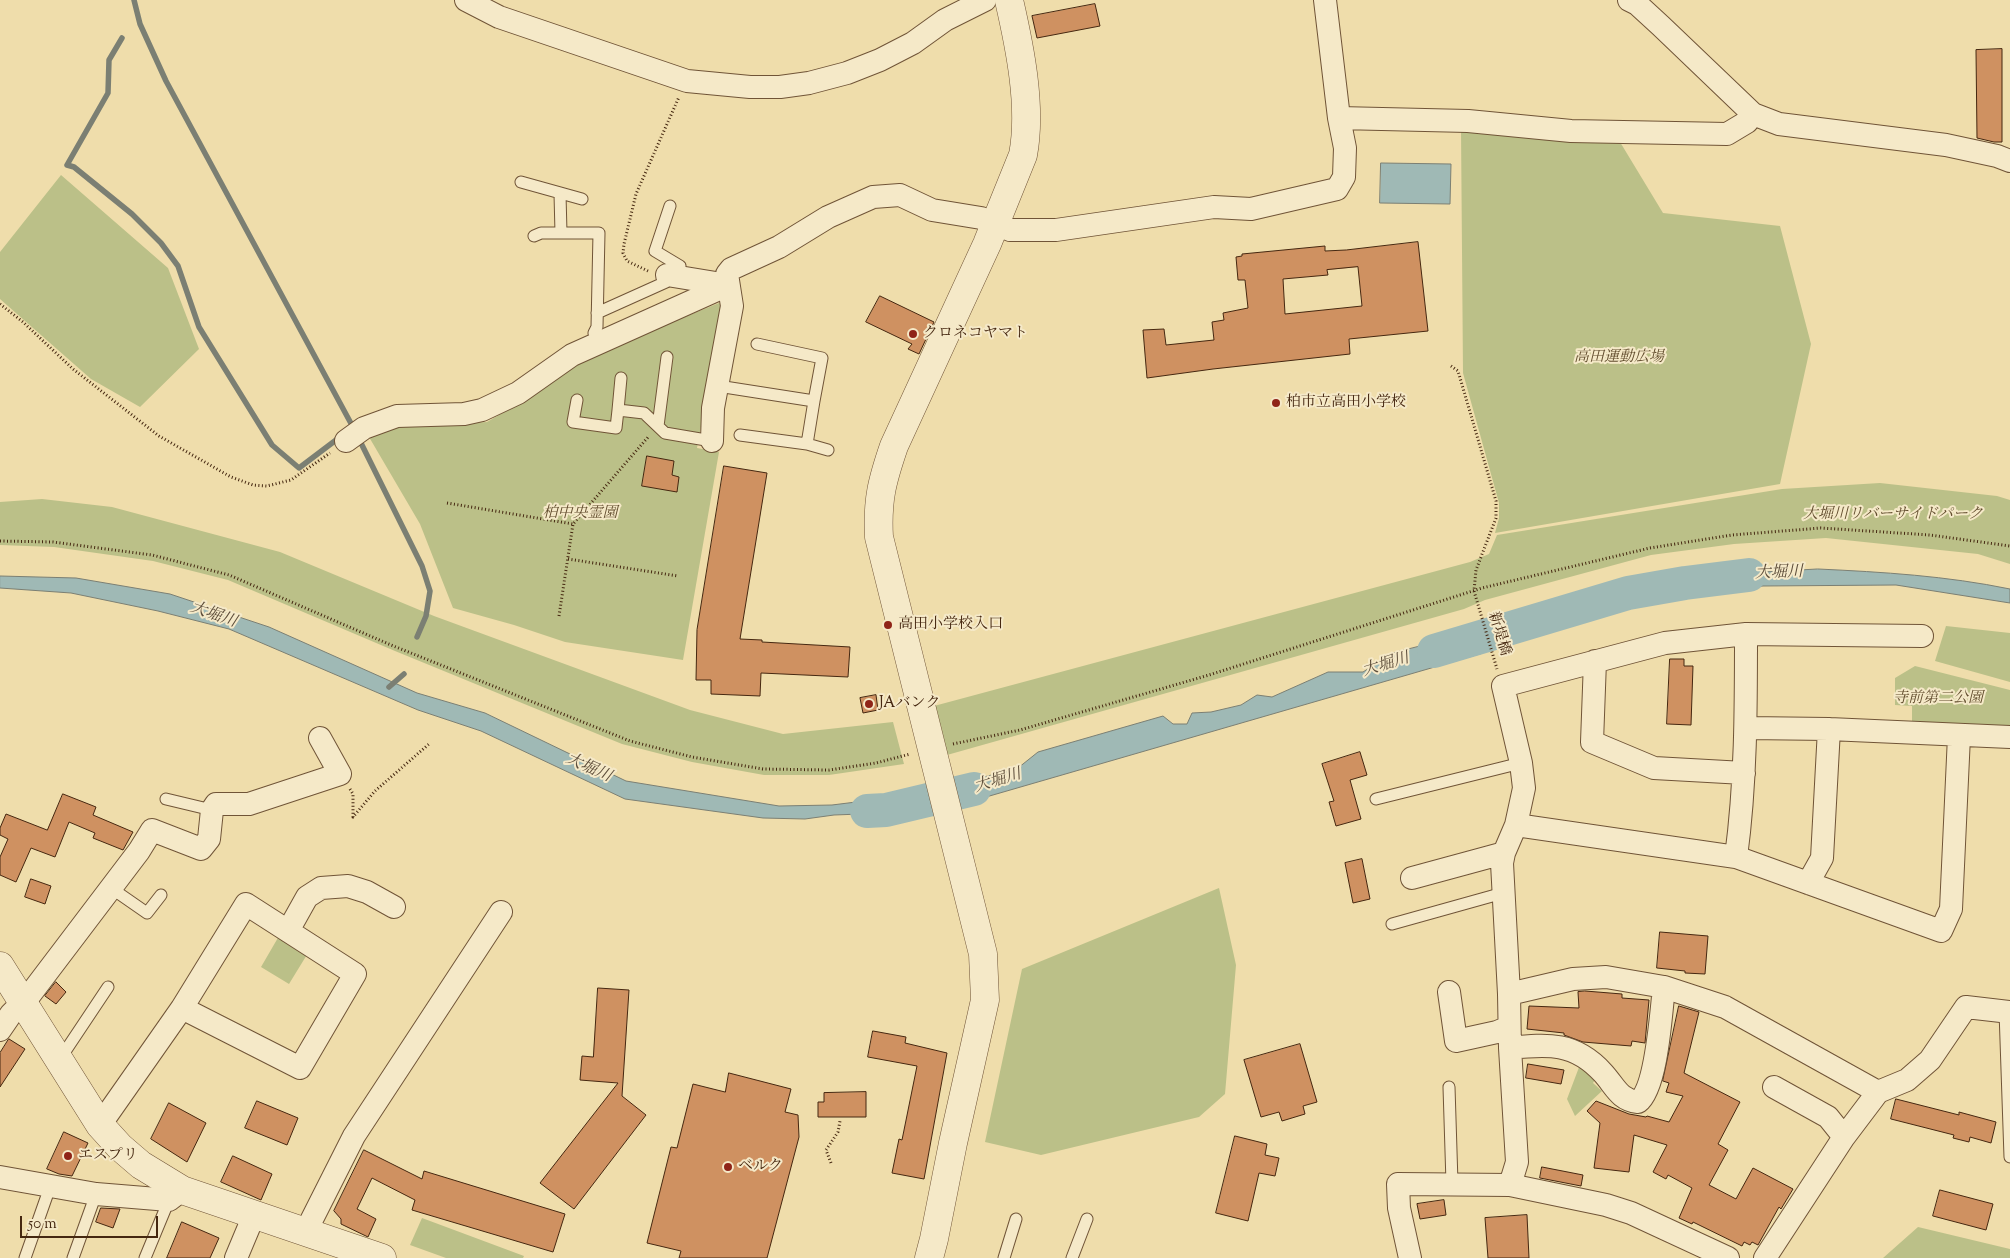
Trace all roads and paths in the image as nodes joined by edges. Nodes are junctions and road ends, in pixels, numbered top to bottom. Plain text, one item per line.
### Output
1 (466, 0) edge
2 (985, 0) edge
3 (1009, 0) edge
4 (1325, 0) edge
5 (1629, 0) edge
6 (686, 81) junction
7 (1753, 114) junction
8 (1338, 118) junction
9 (2010, 161) edge
10 (521, 182) dead end
11 (560, 194) junction
12 (582, 199) dead end
13 (670, 206) dead end
14 (995, 223) junction
15 (561, 233) junction
16 (534, 236) dead end
17 (673, 276) junction
18 (728, 286) junction
19 (0, 304) edge
20 (597, 313) junction
21 (594, 333) dead end
22 (757, 344) dead end
23 (667, 356) dead end
24 (1450, 366) dead end
25 (621, 378) dead end
26 (718, 386) junction
27 (577, 400) dead end
28 (814, 401) junction
29 (618, 410) junction
30 (658, 426) junction
31 (355, 435) joint
32 (740, 435) dead end
33 (712, 441) joint
34 (807, 444) junction
35 (828, 450) dead end
36 (447, 503) dead end
37 (573, 524) junction
38 (0, 541) edge
39 (2010, 546) edge
40 (568, 559) junction
41 (678, 576) dead end
42 (1474, 591) junction
43 (559, 616) dead end
44 (1746, 634) junction
45 (1922, 636) dead end
46 (1595, 662) junction
47 (1498, 672) dead end
48 (1747, 728) junction
49 (1829, 729) junction
50 (1959, 736) junction
51 (2010, 737) edge
52 (320, 738) dead end
53 (429, 744) dead end
54 (934, 753) junction
55 (1521, 763) junction
56 (1744, 773) junction
57 (340, 774) junction
58 (166, 799) dead end
59 (1376, 799) dead end
60 (212, 810) junction
61 (1516, 825) junction
62 (1504, 853) junction
63 (1736, 857) junction
64 (1412, 878) dead end
65 (1808, 883) junction
66 (111, 888) junction
67 (1503, 894) junction
68 (161, 895) dead end
69 (394, 907) dead end
70 (501, 912) dead end
71 (1392, 924) dead end
72 (288, 932) junction
73 (0, 966) edge
74 (108, 987) dead end
75 (1664, 987) junction
76 (1449, 992) dead end
77 (1509, 994) junction
78 (22, 1002) junction
79 (182, 1008) junction
80 (2008, 1011) edge
81 (0, 1030) edge
82 (1509, 1038) junction
83 (59, 1060) junction
84 (1774, 1087) dead end
85 (1449, 1088) dead end
86 (1878, 1092) junction
87 (840, 1121) dead end
88 (100, 1124) junction
89 (1844, 1137) junction
90 (2010, 1158) edge
91 (831, 1163) dead end
92 (0, 1177) edge
93 (1452, 1183) junction
94 (1510, 1185) junction
95 (50, 1187) junction
96 (96, 1194) junction
97 (176, 1195) junction
98 (254, 1215) junction
99 (1016, 1219) dead end
100 (1087, 1219) dead end
101 (306, 1232) junction
102 (350, 1253) edge
103 (26, 1258) edge
104 (73, 1258) edge
105 (145, 1258) edge
106 (236, 1258) edge
107 (382, 1258) edge
108 (929, 1258) edge
109 (1004, 1258) edge
110 (1072, 1258) edge
111 (1410, 1258) edge
112 (1728, 1258) edge
113 (1765, 1258) edge

1 - 6 street
2 - 6 street
3 - 14 street
4 - 8 street
5 - 7 street
6 - 17 path
7 - 8 street
7 - 9 street
8 - 14 street
10 - 11 lane
11 - 12 lane
11 - 15 lane
13 - 17 lane
14 - 18 street
14 - 54 street
15 - 16 lane
15 - 20 lane
17 - 18 street
17 - 20 lane
18 - 26 street
18 - 31 street
19 - 31 path
20 - 21 lane
22 - 28 lane
23 - 30 lane
24 - 42 path, 新堤橋
25 - 29 lane
26 - 28 lane
26 - 33 street
27 - 29 lane
28 - 34 lane
29 - 30 lane
30 - 33 lane
30 - 37 path
32 - 34 lane
34 - 35 lane
36 - 37 path
37 - 40 path
38 - 54 path
39 - 42 path
40 - 41 path
40 - 43 path
42 - 47 path, 新堤橋
42 - 54 path
44 - 45 street
44 - 46 street
44 - 48 street
46 - 55 street
46 - 56 street
48 - 49 street
48 - 56 street
49 - 50 street
49 - 65 street
50 - 51 street
50 - 65 street
52 - 57 street
53 - 57 path
54 - 108 street
55 - 59 lane
55 - 61 street
56 - 63 street
57 - 60 street
58 - 60 lane
60 - 66 street
61 - 62 street
61 - 63 street
62 - 64 street
62 - 67 street
63 - 65 street
66 - 68 lane
66 - 78 street
67 - 71 lane
67 - 77 street
69 - 72 street
70 - 101 street
72 - 79 street
72 - 79 street
73 - 78 street
74 - 83 lane
75 - 77 street
75 - 82 street
75 - 86 street
76 - 82 street
77 - 82 street
78 - 81 street
78 - 83 street
79 - 88 street
80 - 86 street
80 - 90 lane
82 - 94 street
83 - 88 street
84 - 89 street
85 - 93 lane
86 - 89 street
87 - 91 path
88 - 97 street
89 - 113 street
92 - 95 street
93 - 94 street
93 - 111 street
94 - 112 street
95 - 96 street
95 - 103 lane
96 - 97 street
96 - 104 lane
97 - 98 street
97 - 105 lane
98 - 101 street
98 - 106 street
99 - 109 lane
100 - 110 lane
101 - 102 street
102 - 107 street

